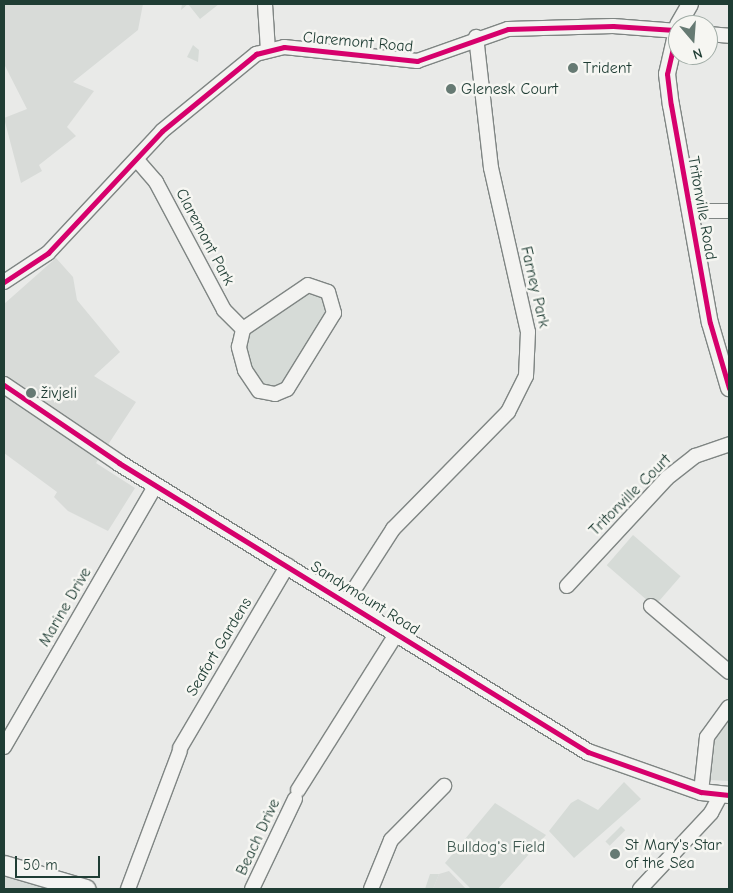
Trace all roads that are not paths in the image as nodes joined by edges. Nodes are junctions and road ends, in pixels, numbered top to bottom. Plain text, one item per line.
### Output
1 (265, 4) edge
2 (690, 4) edge
3 (684, 15) edge
4 (668, 28) edge
5 (476, 37) junction
6 (268, 50) junction
7 (669, 65) edge
8 (137, 160) junction
9 (690, 211) junction
10 (729, 211) edge
11 (4, 282) edge
12 (243, 328) junction
13 (4, 385) edge
14 (729, 388) edge
15 (729, 444) edge
16 (156, 485) junction
17 (288, 564) junction
18 (567, 586) dead end
19 (346, 602) junction
20 (651, 606) dead end
21 (397, 633) junction
22 (729, 672) edge
23 (729, 707) edge
24 (4, 747) edge
25 (444, 786) dead end
26 (701, 792) junction
27 (725, 794) edge
28 (4, 865) edge
29 (86, 889) edge
30 (128, 889) edge
31 (252, 889) edge
32 (371, 889) edge
33 (640, 889) edge

1 - 6 street
2 - 3 street, Tritonville Road
4 - 5 street, Claremont Road
5 - 6 street, Claremont Road
5 - 19 street, Farney Park
6 - 8 street, Claremont Road
7 - 9 street, Tritonville Road
8 - 11 street, Claremont Road
8 - 12 street, Claremont Park
9 - 10 street
9 - 14 street, Tritonville Road
12 - 12 street
13 - 16 street, Sandymount Road
15 - 18 street, Tritonville Court
16 - 17 street, Sandymount Road
16 - 24 street, Marine Drive
17 - 19 street, Sandymount Road
17 - 30 street, Seafort Gardens
19 - 21 street, Sandymount Road
20 - 22 street
21 - 26 street, Sandymount Road
21 - 31 street, Beach Drive
23 - 26 street
25 - 32 street
26 - 27 street, Sandymount Road
27 - 33 street
28 - 29 main road

